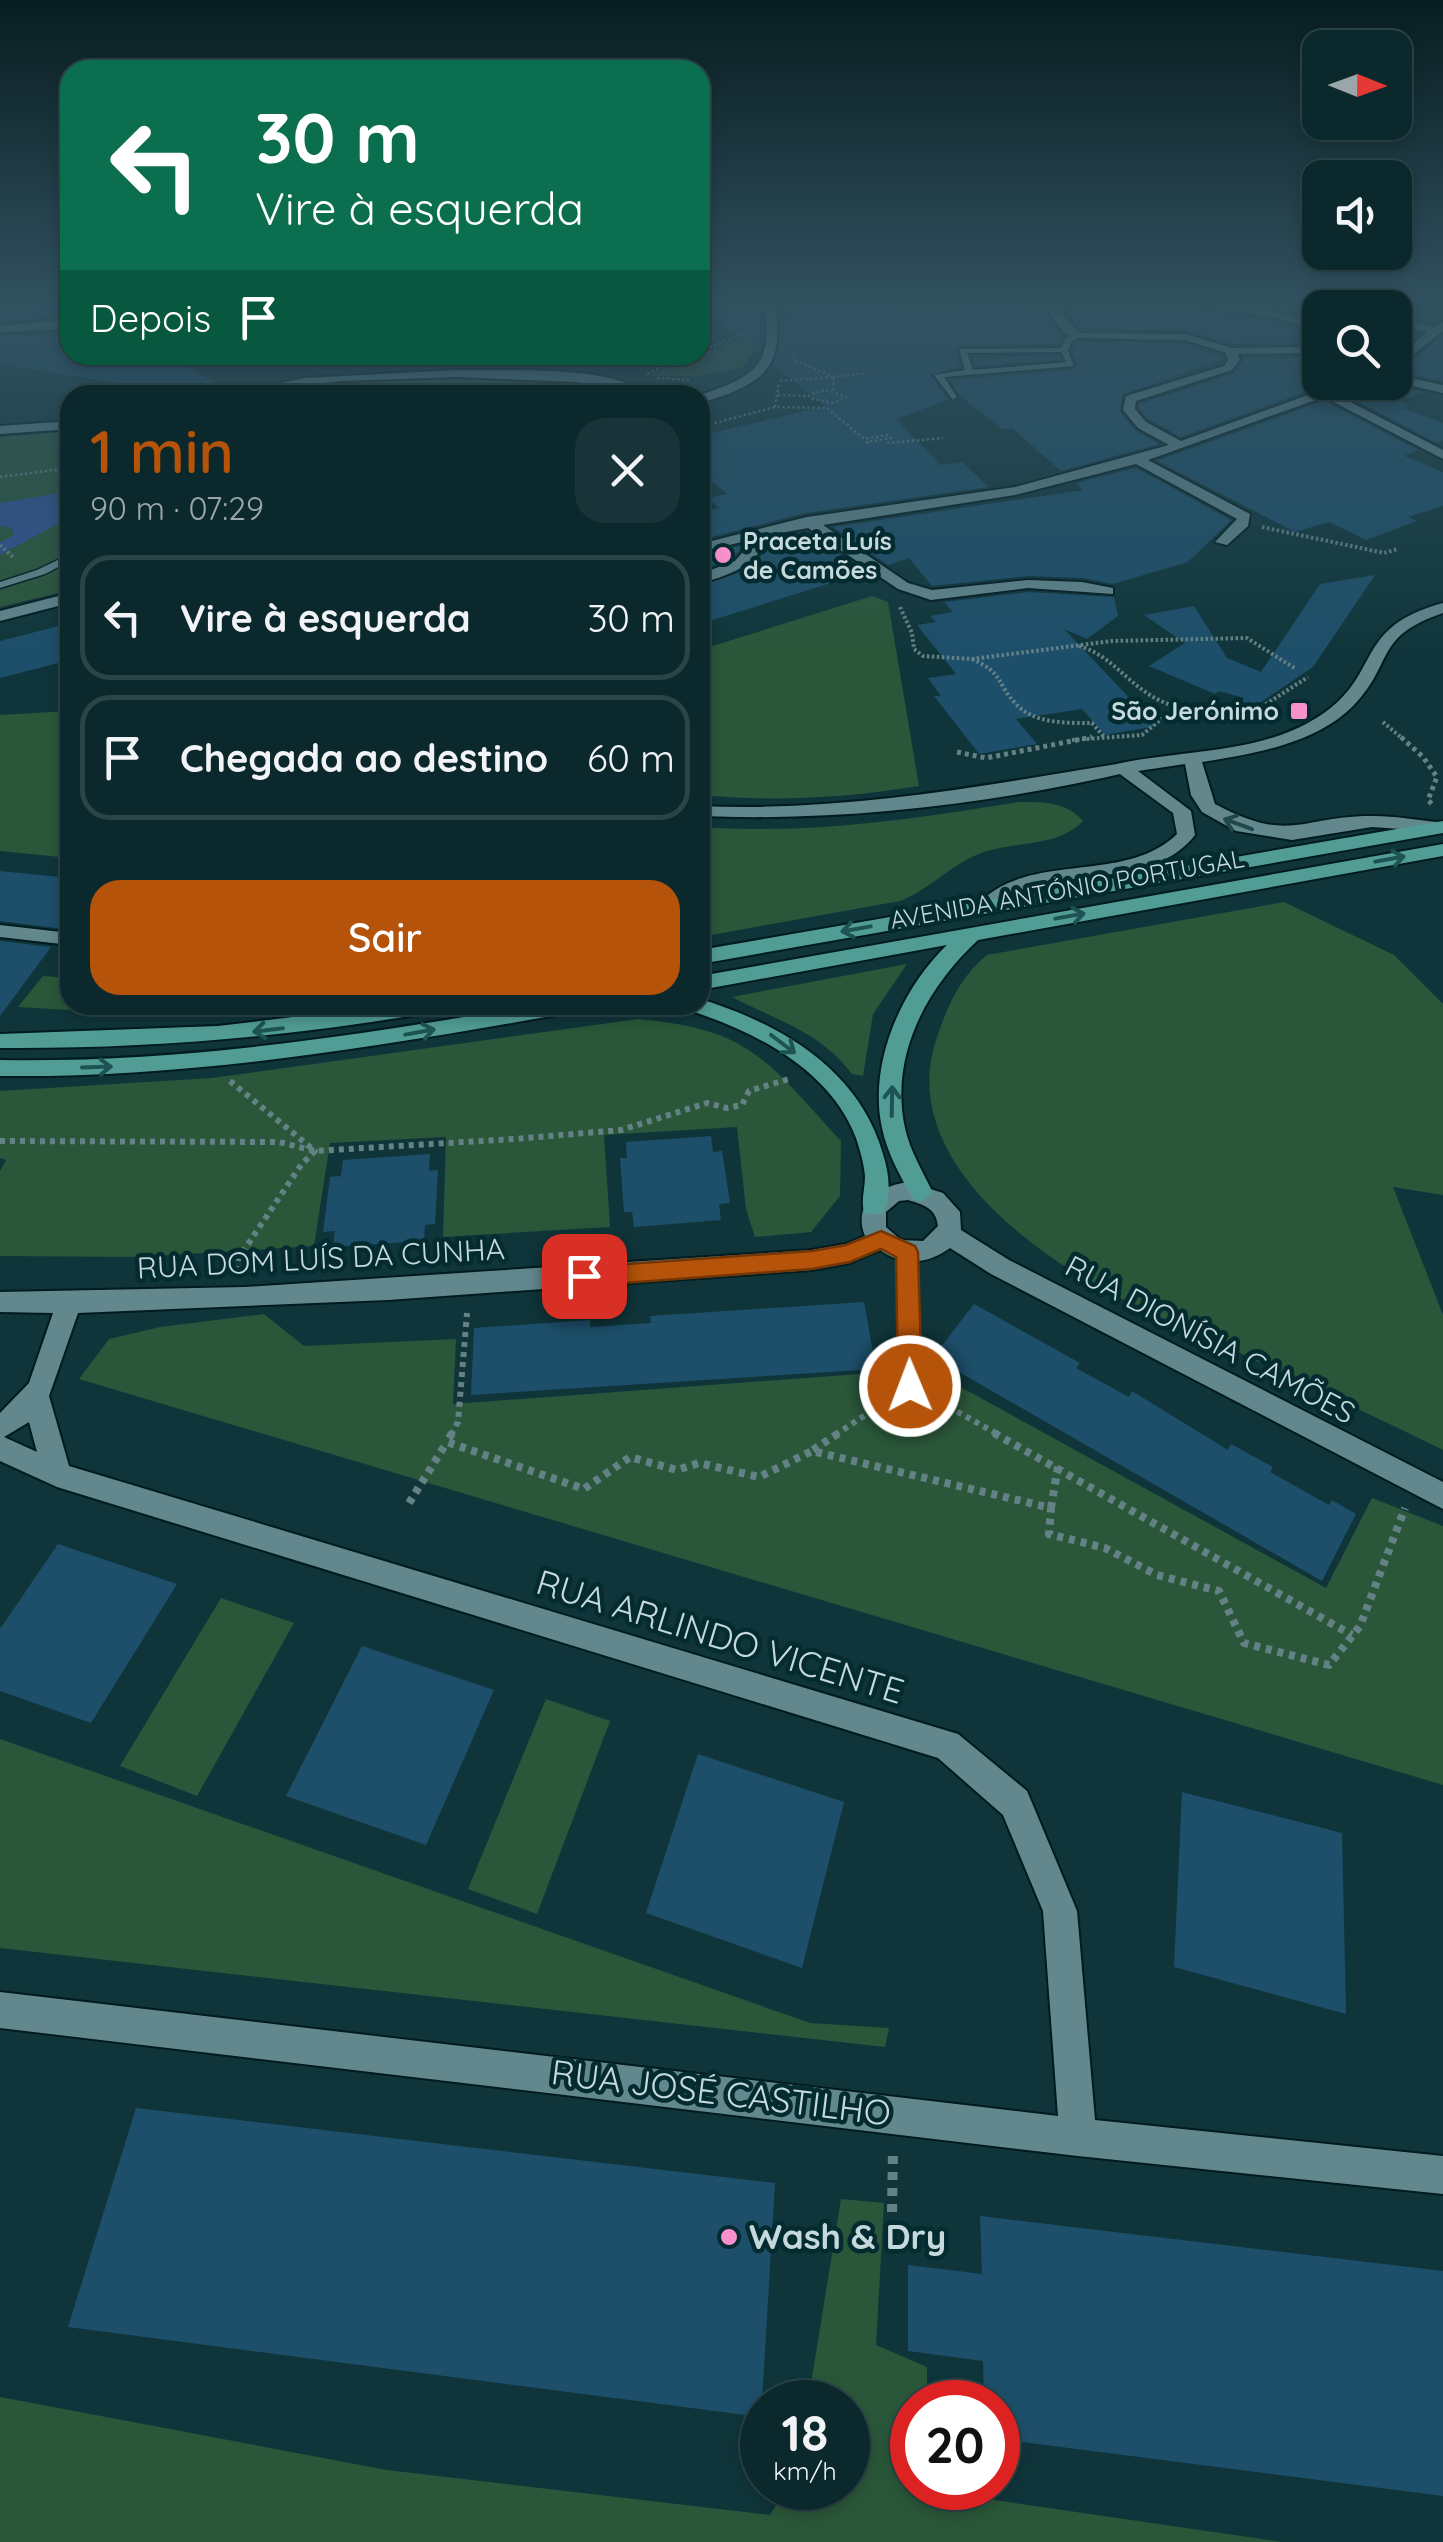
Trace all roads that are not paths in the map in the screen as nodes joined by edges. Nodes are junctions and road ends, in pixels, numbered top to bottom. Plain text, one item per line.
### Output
1 (1138, 421) edge
2 (1247, 421) edge
3 (1378, 421) edge
4 (60, 426) edge
5 (0, 430) edge
6 (1179, 445) junction
7 (1443, 455) edge
8 (1136, 459) junction
9 (806, 522) junction
10 (765, 530) junction
11 (1222, 542) dead end
12 (710, 545) edge
13 (60, 562) edge
14 (710, 576) edge
15 (0, 585) edge
16 (1108, 591) dead end
17 (60, 601) edge
18 (1443, 608) edge
19 (0, 616) edge
20 (1192, 756) junction
21 (1123, 768) junction
22 (710, 811) edge
23 (1440, 827) edge
24 (1443, 850) edge
25 (986, 906) junction
26 (0, 931) edge
27 (974, 932) junction
28 (60, 938) edge
29 (710, 955) edge
30 (710, 980) edge
31 (710, 1009) edge
32 (367, 1015) edge
33 (510, 1015) edge
34 (0, 1041) edge
35 (0, 1068) edge
36 (921, 1193) junction
37 (874, 1208) junction
38 (950, 1234) junction
39 (881, 1240) junction
40 (907, 1252) junction
41 (0, 1302) edge
42 (68, 1305) junction
43 (910, 1386) road end
44 (38, 1399) junction
45 (0, 1426) edge
46 (0, 1448) edge
47 (57, 1475) junction
48 (1443, 1496) edge
49 (0, 2010) edge
50 (1078, 2137) junction
51 (1443, 2175) edge

1 - 6 street
2 - 6 street
3 - 7 street
4 - 5 street
6 - 8 street
8 - 9 street
8 - 11 street
9 - 10 street
9 - 16 street
10 - 12 street
10 - 14 street
13 - 15 lane
17 - 19 street
18 - 20 street
20 - 21 street
23 -> 20 street
21 - 22 street
21 - 25 street
23 - 25 main road, AVENIDA ANTÓNIO PORTUGAL
27 -> 24 main road, AVENIDA ANTÓNIO PORTUGAL
25 -> 29 main road, AVENIDA ANTÓNIO PORTUGAL
26 - 28 street
27 - 30 main road, AVENIDA ANTÓNIO PORTUGAL
36 -> 27 main road
31 -> 37 main road
32 -> 34 main road
35 -> 33 main road
36 - 37 street
36 - 38 street
37 - 39 street
38 - 40 street
38 - 48 street, RUA DIONÍSIA CAMÕES
39 - 40 street
39 - 42 street, RUA DOM LUÍS DA CUNHA
40 - 43 lane
41 - 42 street, RUA DOM LUÍS DA CUNHA
42 - 44 street
44 - 45 street
44 - 47 street
46 - 47 street, RUA ARLINDO VICENTE
47 - 50 street, RUA ARLINDO VICENTE
49 - 50 street, RUA JOSÉ CASTILHO
50 - 51 street, RUA JOSÉ CASTILHO

